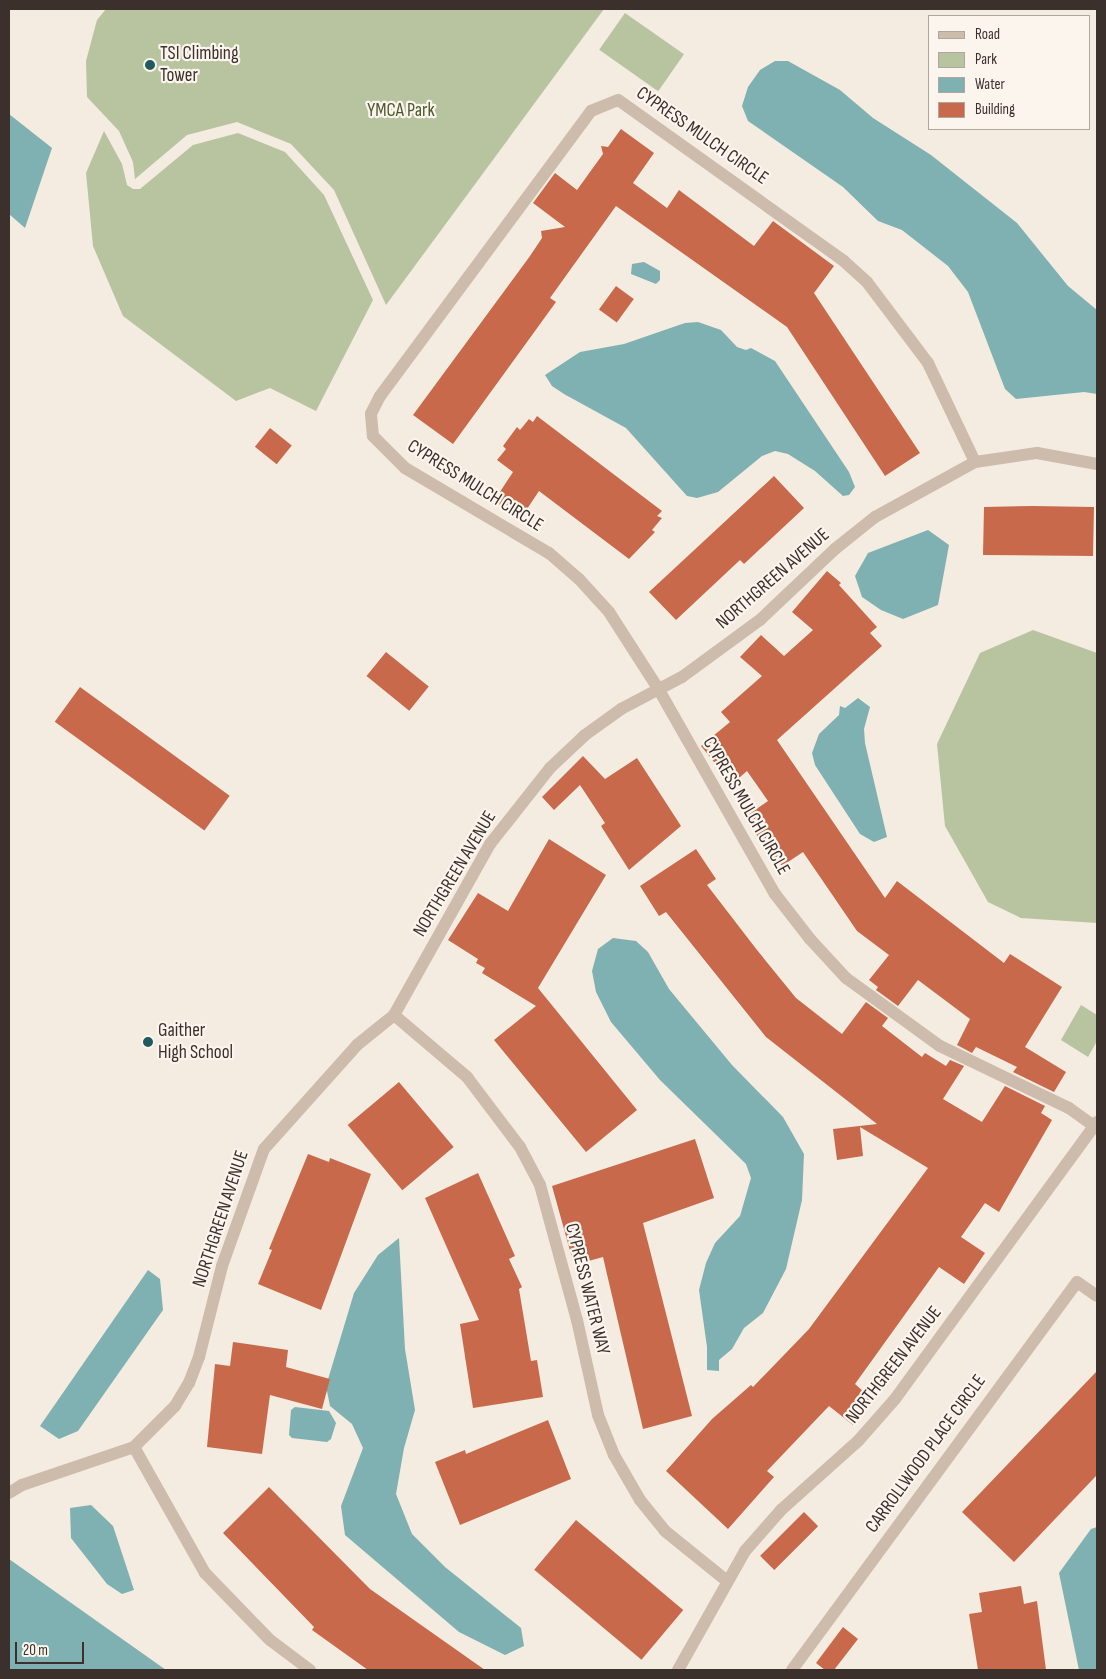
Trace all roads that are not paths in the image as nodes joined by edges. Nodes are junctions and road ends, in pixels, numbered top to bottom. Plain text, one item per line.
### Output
1 (975, 462) junction
2 (1097, 464) edge
3 (658, 690) junction
4 (394, 1015) junction
5 (1096, 1124) edge
6 (1097, 1296) edge
7 (134, 1447) junction
8 (9, 1493) edge
9 (727, 1581) junction
10 (310, 1670) edge
11 (678, 1670) edge
12 (792, 1670) edge

1 - 2 street, NORTHGREEN AVENUE
1 - 3 street, NORTHGREEN AVENUE
1 - 3 street, CYPRESS MULCH CIRCLE
3 - 4 street, NORTHGREEN AVENUE
3 - 5 street, CYPRESS MULCH CIRCLE
4 - 7 street, NORTHGREEN AVENUE
4 - 9 street, CYPRESS WATER WAY
5 - 9 street, NORTHGREEN AVENUE
6 - 12 street, CARROLLWOOD PLACE CIRCLE
7 - 8 street, NORTHGREEN AVENUE
7 - 10 street
9 - 11 street, NORTHGREEN AVENUE

